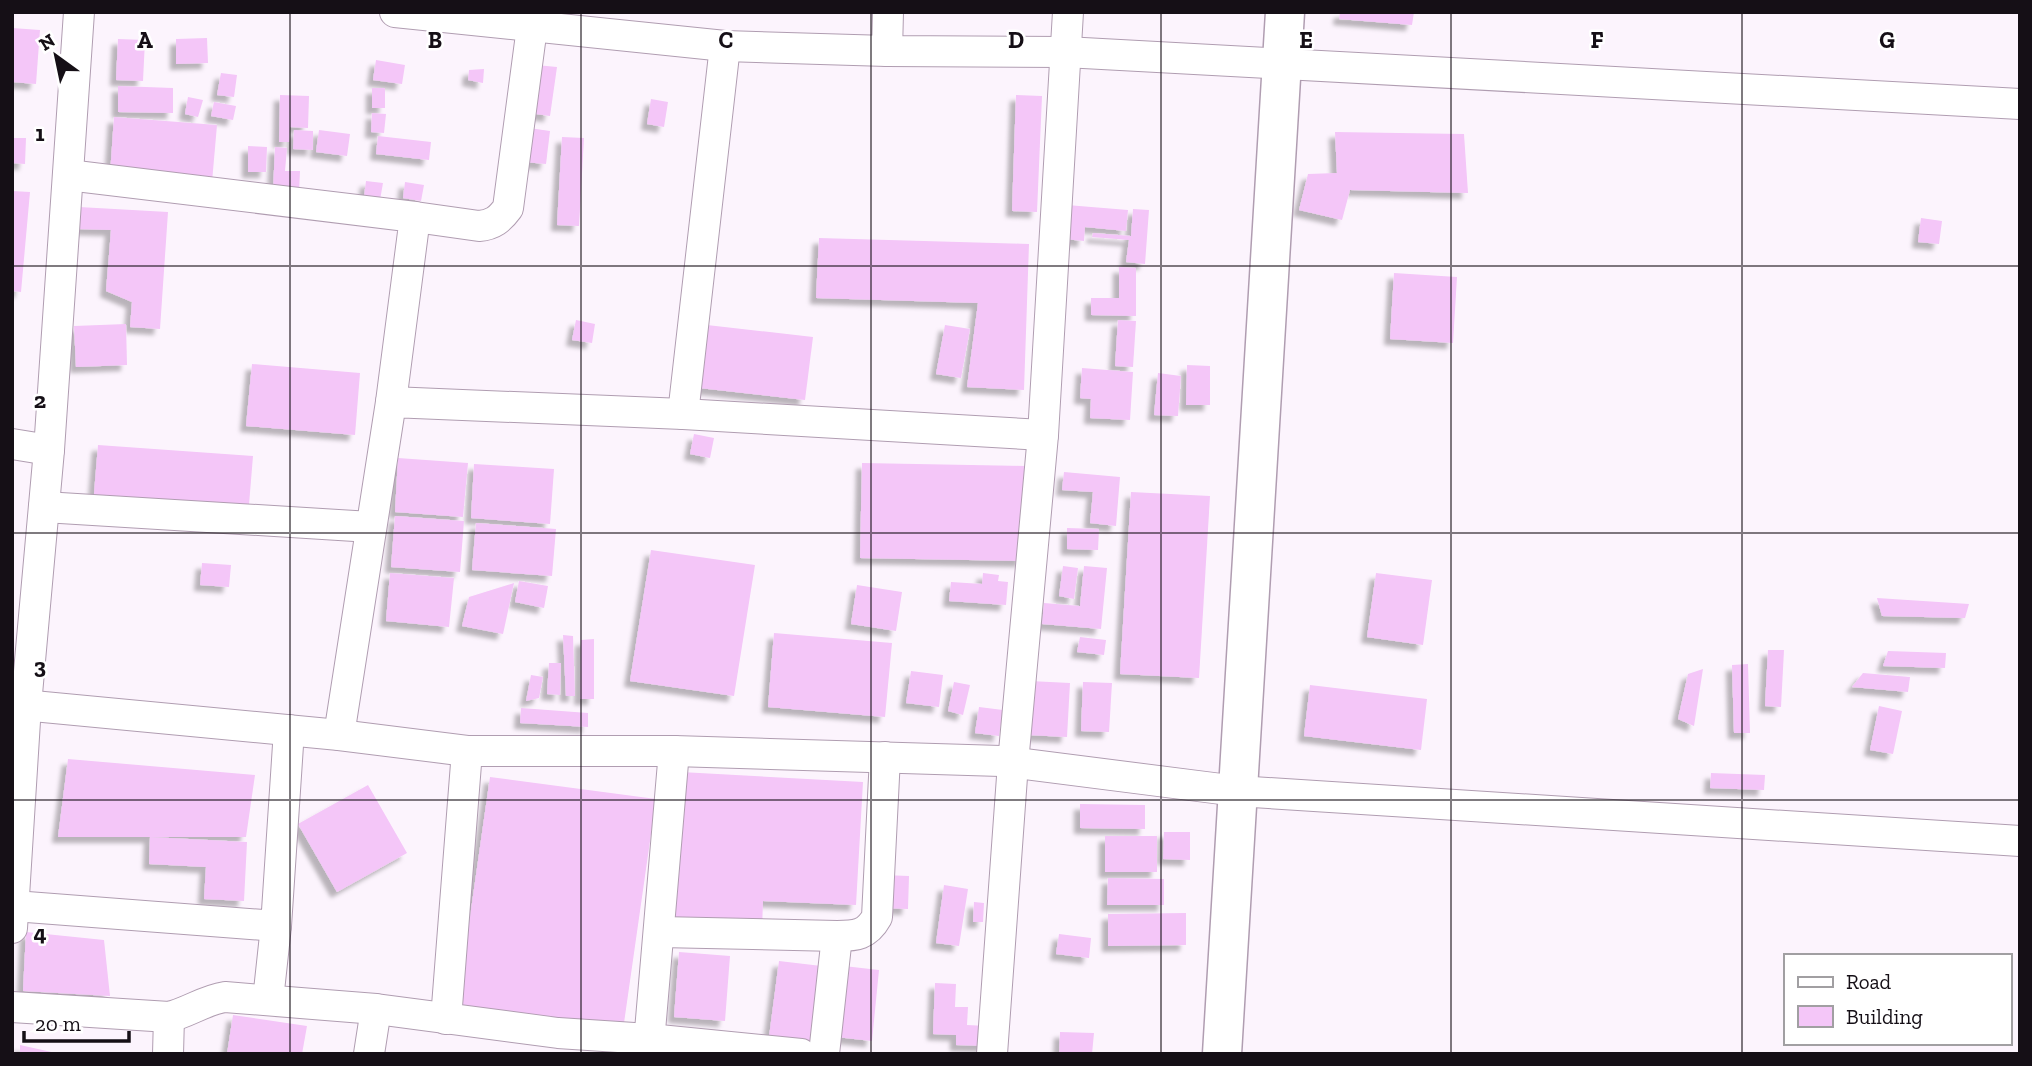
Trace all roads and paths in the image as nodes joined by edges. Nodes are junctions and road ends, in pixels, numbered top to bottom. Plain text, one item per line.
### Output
1 (79, 12) edge
2 (395, 12) edge
3 (888, 12) edge
4 (1068, 12) edge
5 (1285, 12) edge
6 (534, 19) edge
7 (725, 46) junction
8 (887, 51) junction
9 (1065, 52) junction
10 (1280, 63) junction
11 (2020, 104) edge
12 (68, 175) junction
13 (415, 217) junction
14 (391, 402) junction
15 (682, 414) junction
16 (1043, 435) junction
17 (12, 444) edge
18 (49, 450) junction
19 (44, 507) junction
20 (371, 527) junction
21 (19, 705) edge
22 (289, 730) junction
23 (339, 735) junction
24 (467, 751) junction
25 (674, 751) junction
26 (885, 757) junction
27 (1013, 763) junction
28 (1237, 791) junction
29 (2020, 841) edge
30 (13, 917) edge
31 (276, 926) junction
32 (660, 932) junction
33 (837, 936) junction
34 (268, 1000) junction
35 (12, 1007) edge
36 (376, 1009) junction
37 (169, 1017) junction
38 (446, 1019) junction
39 (556, 1043) edge
40 (648, 1046) edge
41 (168, 1054) edge
42 (369, 1054) edge
43 (801, 1054) edge
44 (824, 1054) edge
45 (992, 1054) edge
46 (1222, 1054) edge

1 - 12 street
2 - 6 street
3 - 8 street
4 - 9 street
5 - 10 street
6 - 7 street
6 - 13 street
7 - 8 street
7 - 15 street
8 - 9 street
9 - 10 street
9 - 16 street
10 - 11 street
10 - 28 street
12 - 13 street
12 - 18 street
13 - 14 street
14 - 15 street
14 - 20 street
15 - 16 street
16 - 27 street
17 - 18 street
18 - 19 street
19 - 20 street
19 - 21 street
20 - 23 street
21 - 22 street
21 - 30 street
22 - 23 street
22 - 31 street
23 - 24 street
24 - 25 street
24 - 38 street
25 - 26 street
25 - 32 street
26 - 27 street
26 - 33 street
27 - 28 street
27 - 45 street
28 - 29 street
28 - 46 street
30 - 31 street
31 - 34 street
32 - 33 street
32 - 40 street
33 - 44 street
34 - 36 street
34 - 37 street
35 - 37 street
36 - 38 street
36 - 42 street
37 - 41 street
38 - 39 street
39 - 40 street
40 - 43 street

